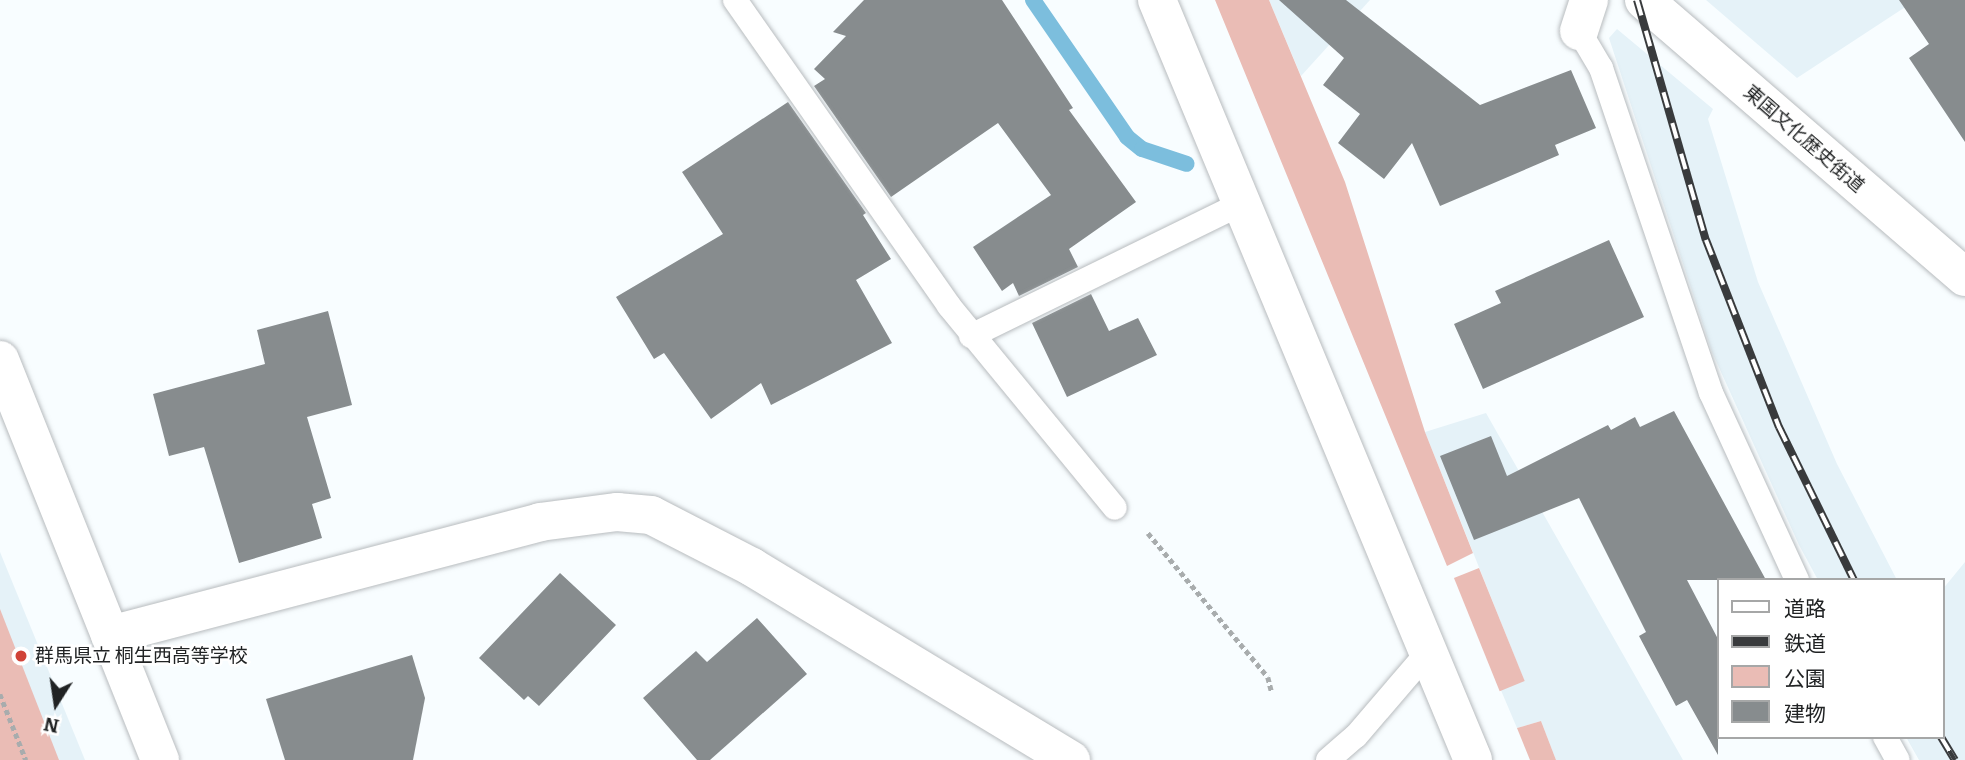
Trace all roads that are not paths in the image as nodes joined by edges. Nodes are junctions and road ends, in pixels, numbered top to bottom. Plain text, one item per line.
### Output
1 (735, 0) edge
2 (1157, 0) edge
3 (1662, 7) edge
4 (1584, 16) edge
5 (1244, 202) junction
6 (1965, 277) edge
7 (971, 336) junction
8 (0, 360) edge
9 (1115, 508) road end
10 (1796, 578) edge
11 (110, 635) junction
12 (1428, 652) junction
13 (1886, 739) edge
14 (160, 760) edge
15 (1071, 760) edge
16 (1328, 760) edge
17 (1473, 760) edge
18 (1898, 760) edge

1 - 7 lane
2 - 5 main road
3 - 6 main road, 東国文化歴史街道
4 - 10 lane
5 - 7 lane
5 - 12 main road
7 - 9 lane
8 - 11 main road
11 - 14 main road
11 - 15 main road
12 - 16 lane
12 - 17 main road
13 - 18 lane

